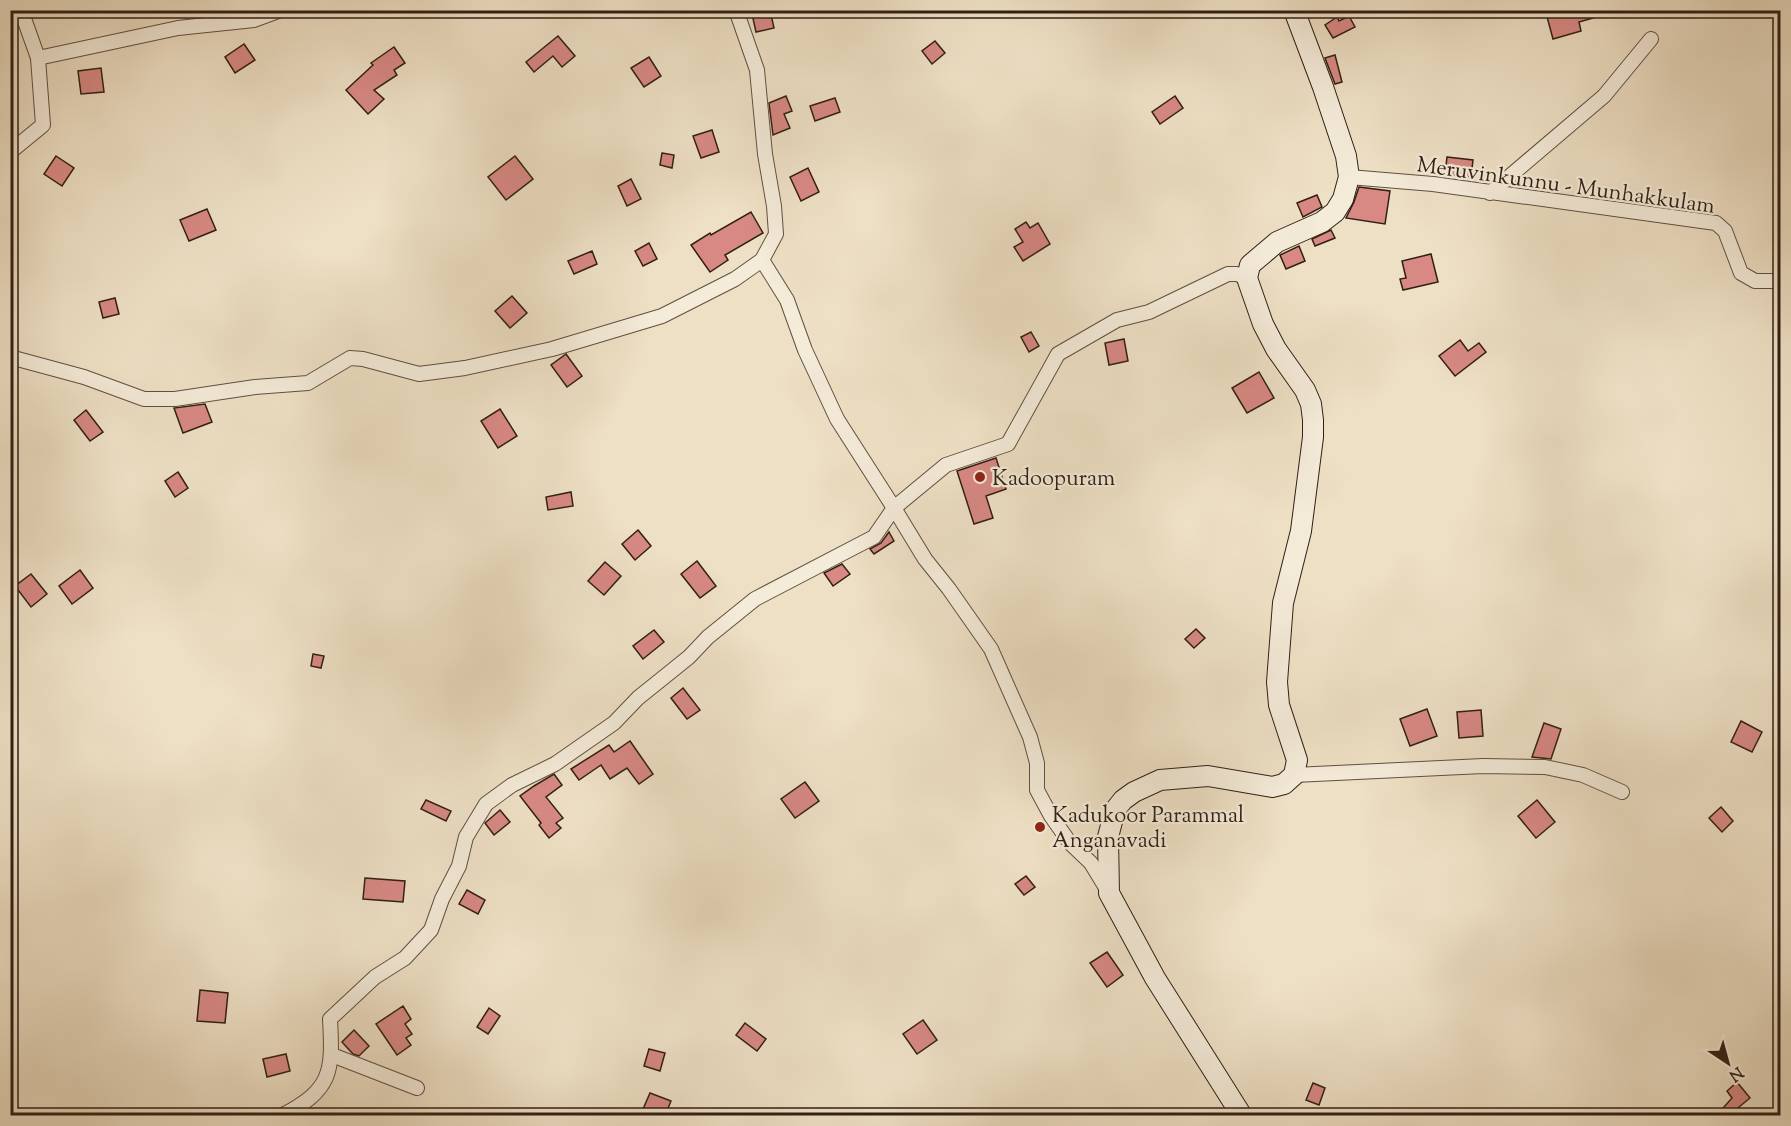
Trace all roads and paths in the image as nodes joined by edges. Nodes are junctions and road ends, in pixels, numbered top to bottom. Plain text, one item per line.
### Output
1 (21, 10) edge
2 (280, 10) edge
3 (736, 10) edge
4 (1294, 10) edge
5 (1651, 39) dead end
6 (38, 58) junction
7 (10, 152) edge
8 (1349, 177) junction
9 (1490, 193) junction
10 (762, 260) junction
11 (1247, 278) junction
12 (1780, 281) edge
13 (10, 357) edge
14 (894, 508) junction
15 (1294, 775) junction
16 (1622, 792) dead end
17 (1109, 892) junction
18 (332, 1055) junction
19 (417, 1088) dead end
20 (281, 1116) edge
21 (1242, 1116) edge

1 - 6 street
2 - 6 street
3 - 10 street
4 - 8 main road
5 - 9 street
6 - 7 street
8 - 9 street, Meruvinkunnu - Munhakkulam
8 - 11 main road
9 - 12 street, Meruvinkunnu - Munhakkulam
10 - 13 street
10 - 14 street
11 - 14 street
11 - 15 main road
14 - 17 street
14 - 18 street
15 - 16 street
15 - 17 main road
17 - 21 main road
18 - 19 street
18 - 20 street

